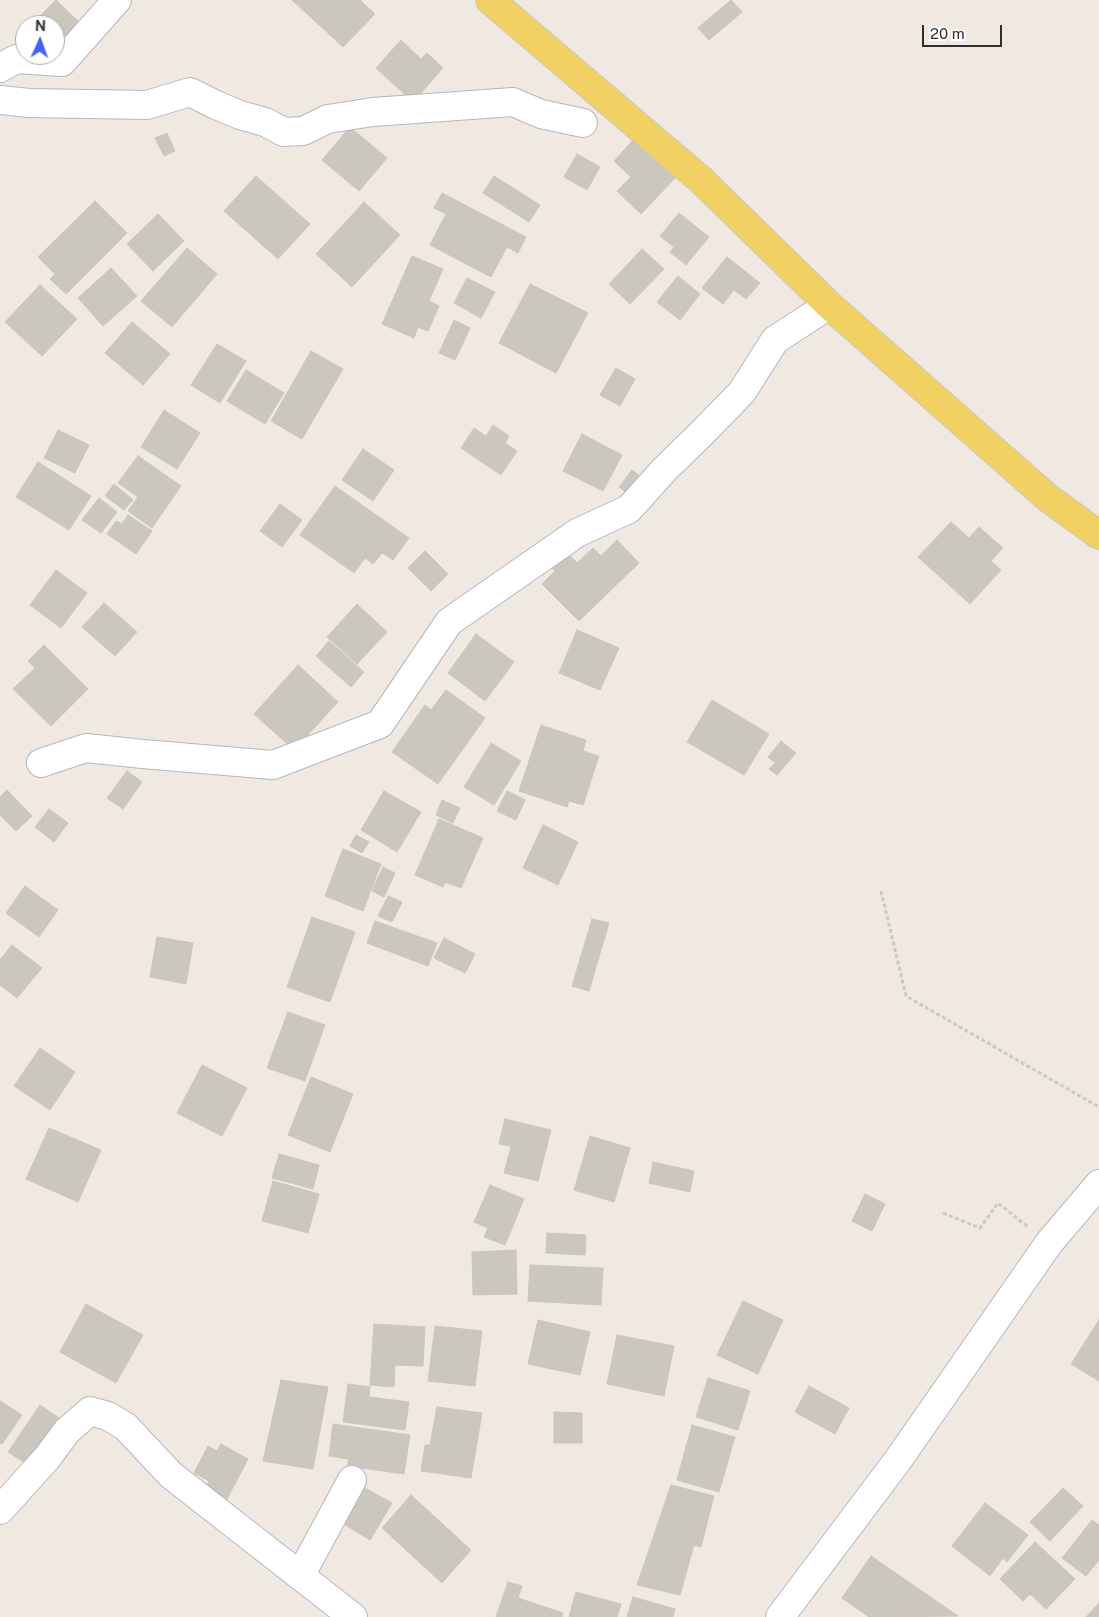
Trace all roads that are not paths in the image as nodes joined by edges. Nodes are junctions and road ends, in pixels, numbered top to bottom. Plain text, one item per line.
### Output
1 (117, 0) edge
2 (490, 0) edge
3 (0, 68) edge
4 (0, 100) edge
5 (583, 123) dead end
6 (828, 305) junction
7 (1099, 535) edge
8 (41, 763) dead end
9 (1099, 1184) edge
10 (352, 1480) dead end
11 (0, 1510) edge
12 (300, 1576) junction
13 (353, 1617) edge
14 (780, 1617) edge

1 - 3 street
2 - 6 main road
4 - 5 street
6 - 7 main road
6 - 8 street
9 - 14 street
10 - 12 street
11 - 12 street
12 - 13 street

